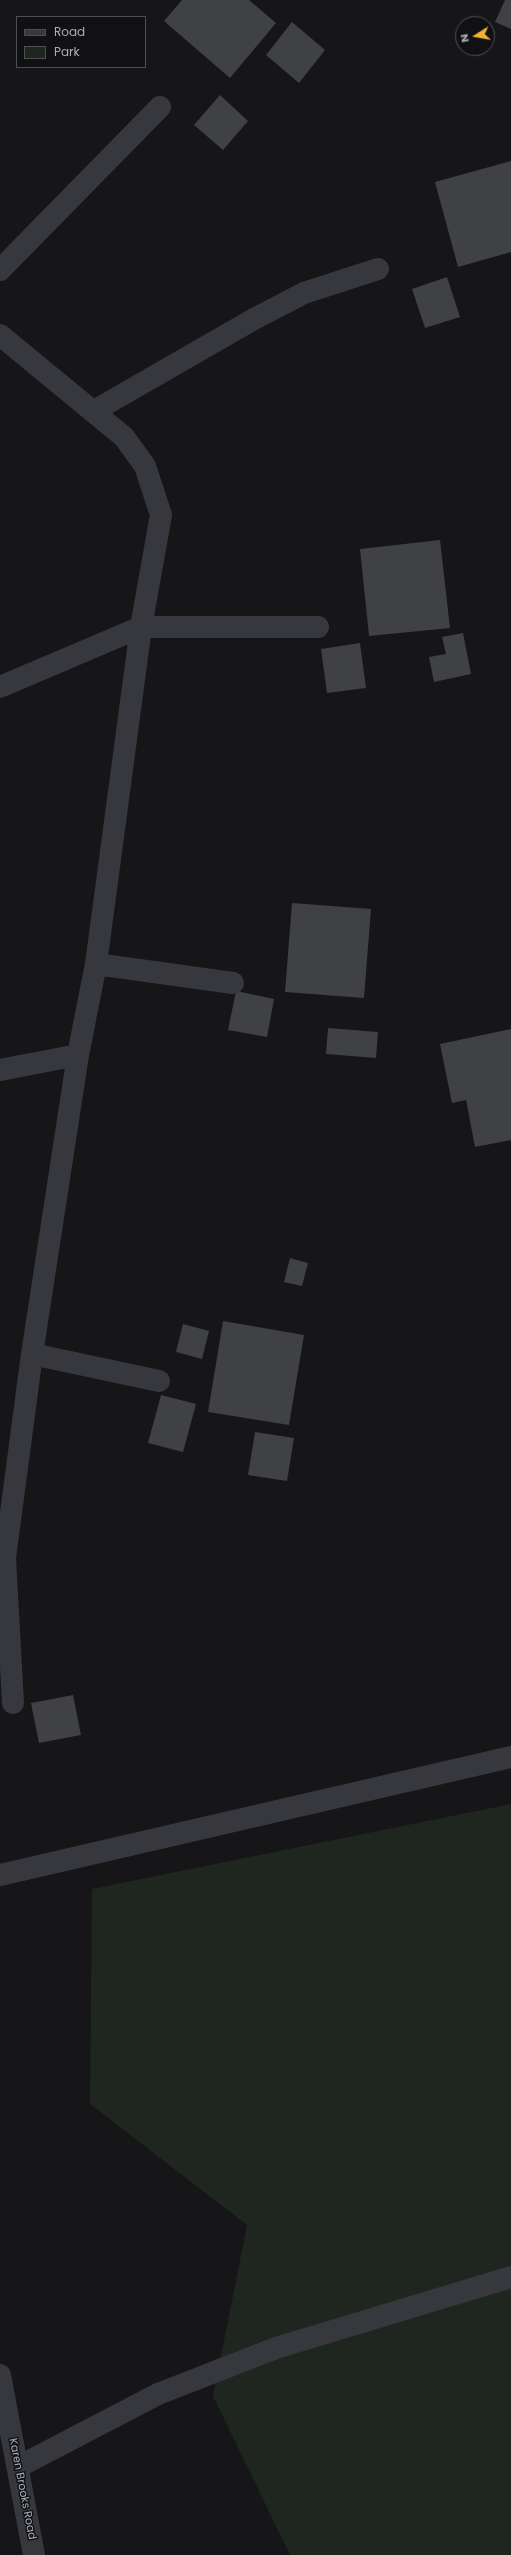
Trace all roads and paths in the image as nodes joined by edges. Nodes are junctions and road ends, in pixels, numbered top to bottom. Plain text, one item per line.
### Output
1 (160, 107) dead end
2 (378, 268) dead end
3 (0, 270) edge
4 (0, 335) edge
5 (94, 411) junction
6 (141, 627) junction
7 (318, 627) dead end
8 (0, 687) edge
9 (96, 964) junction
10 (233, 983) dead end
11 (78, 1054) junction
12 (0, 1070) edge
13 (32, 1354) junction
14 (159, 1381) dead end
15 (13, 1703) dead end
16 (511, 1756) edge
17 (0, 1875) edge
18 (511, 2277) edge
19 (0, 2375) edge
20 (18, 2467) junction
21 (34, 2555) edge

1 - 3 street
2 - 5 street
4 - 5 street
5 - 6 street
6 - 7 street
6 - 8 street
6 - 9 street
9 - 10 street
9 - 11 street
11 - 12 street
11 - 13 street
13 - 14 street
13 - 15 street
16 - 17 street
18 - 20 street
19 - 20 street, Karen Brooks Road
20 - 21 street, Karen Brooks Road

